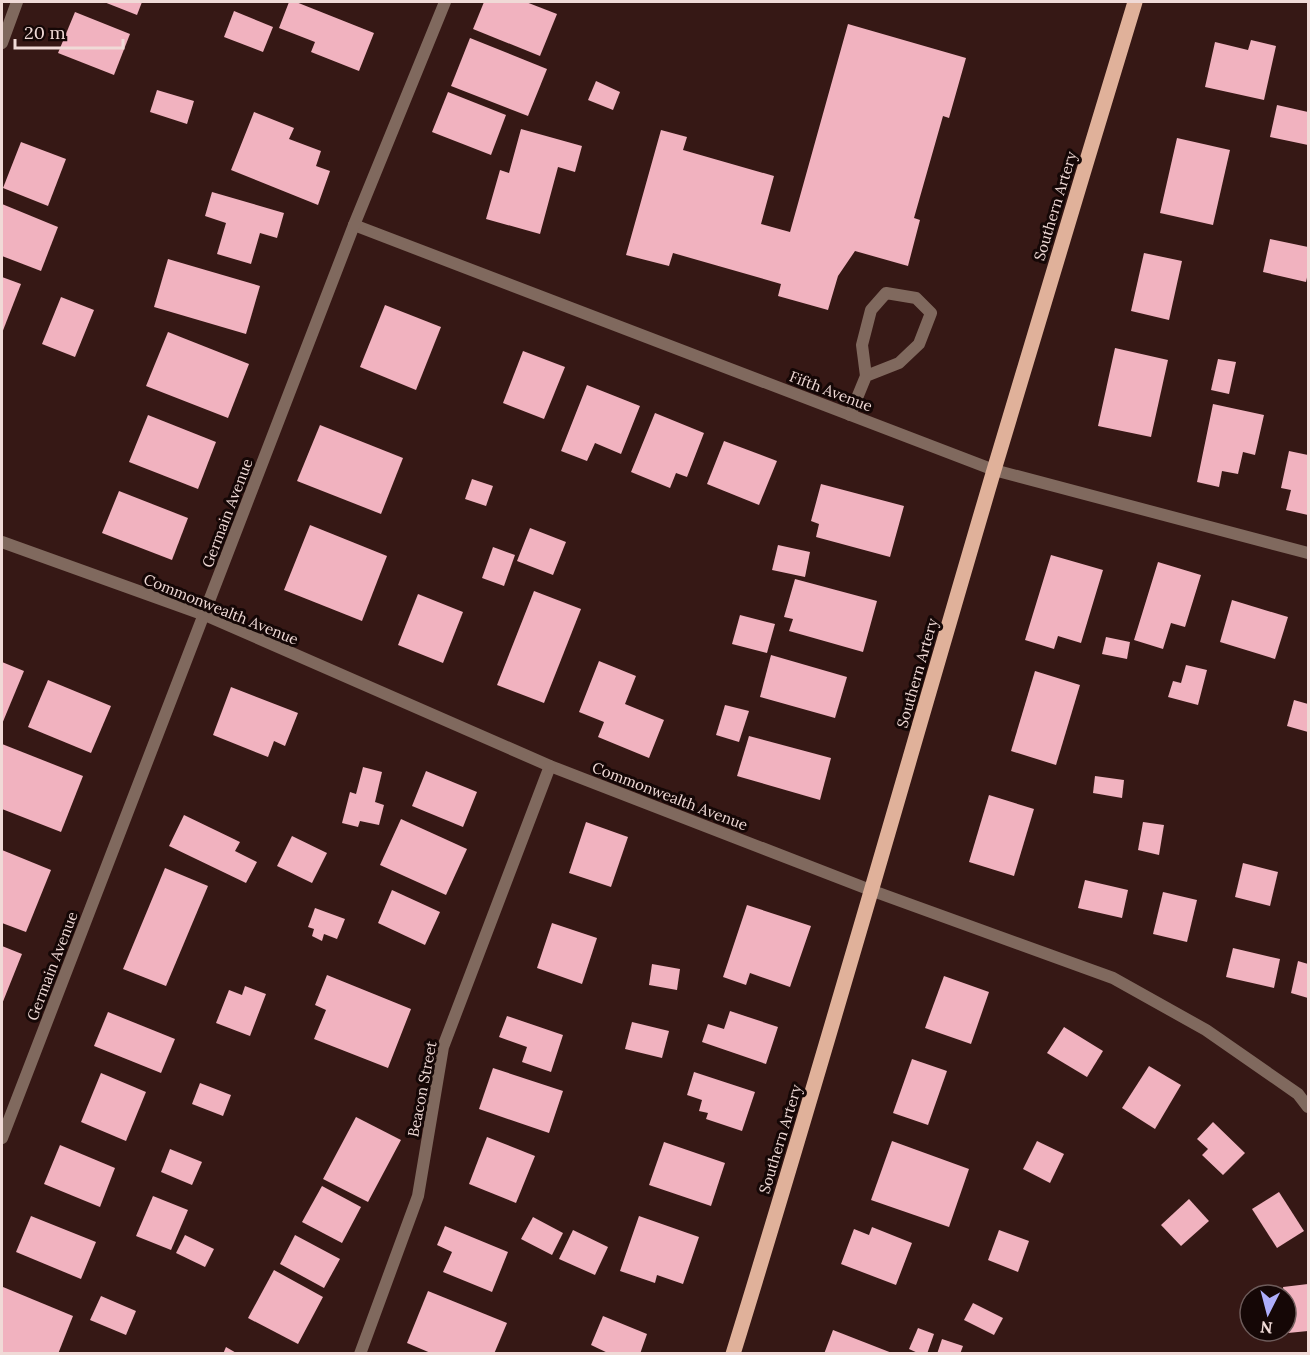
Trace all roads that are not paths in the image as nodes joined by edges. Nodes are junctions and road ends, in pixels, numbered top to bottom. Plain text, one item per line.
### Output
1 (17, 2) edge
2 (445, 2) edge
3 (1135, 2) edge
4 (2, 43) edge
5 (354, 225) junction
6 (866, 376) junction
7 (850, 415) junction
8 (994, 470) junction
9 (2, 542) edge
10 (1308, 553) edge
11 (204, 615) junction
12 (550, 766) junction
13 (873, 891) junction
14 (1308, 1107) edge
15 (2, 1138) edge
16 (360, 1353) edge
17 (733, 1353) edge

1 - 4 street
2 - 5 street, Germain Avenue
3 - 8 main road, Southern Artery
5 - 7 street, Fifth Avenue
5 - 11 street, Germain Avenue
6 - 6 street
6 - 7 street
7 - 8 street, Fifth Avenue
8 - 10 street, Fifth Avenue
8 - 13 main road, Southern Artery
9 - 11 street, Commonwealth Avenue
11 - 12 street, Commonwealth Avenue
11 - 15 street, Germain Avenue
12 - 13 street, Commonwealth Avenue
12 - 16 street, Beacon Street
13 - 14 street, Commonwealth Avenue
13 - 17 main road, Southern Artery

